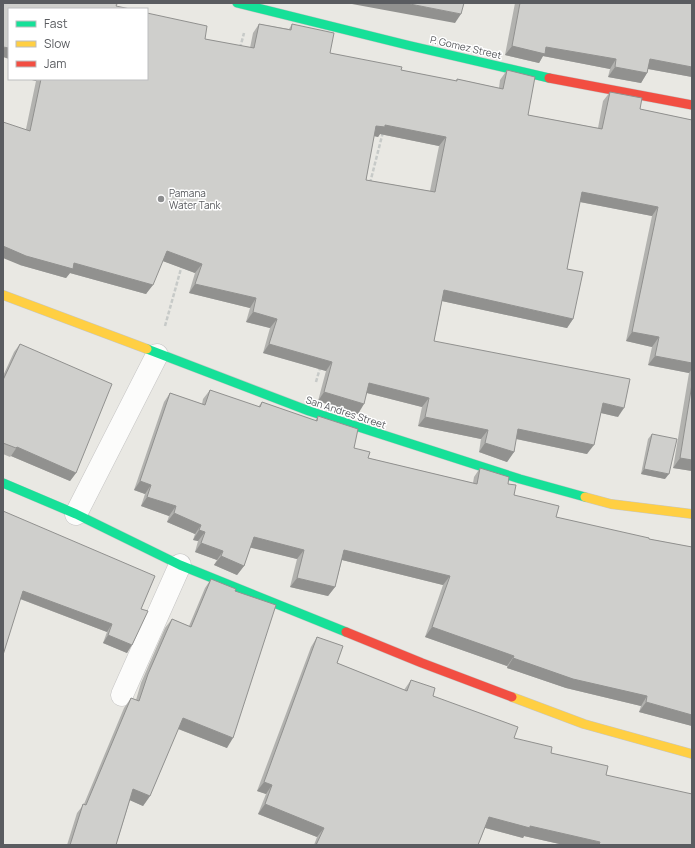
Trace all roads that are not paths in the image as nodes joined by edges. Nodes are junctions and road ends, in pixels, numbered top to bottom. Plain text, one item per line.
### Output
1 (237, 3) edge
2 (692, 105) edge
3 (3, 295) edge
4 (157, 355) junction
5 (3, 483) edge
6 (76, 514) junction
7 (692, 514) edge
8 (180, 565) junction
9 (122, 695) dead end
10 (692, 754) edge

1 - 2 street, P. Gomez Street
3 - 4 street, San Andres Street
4 - 6 street
4 - 7 street, San Andres Street
5 - 6 street
6 - 8 street
8 - 9 street
8 - 10 street

